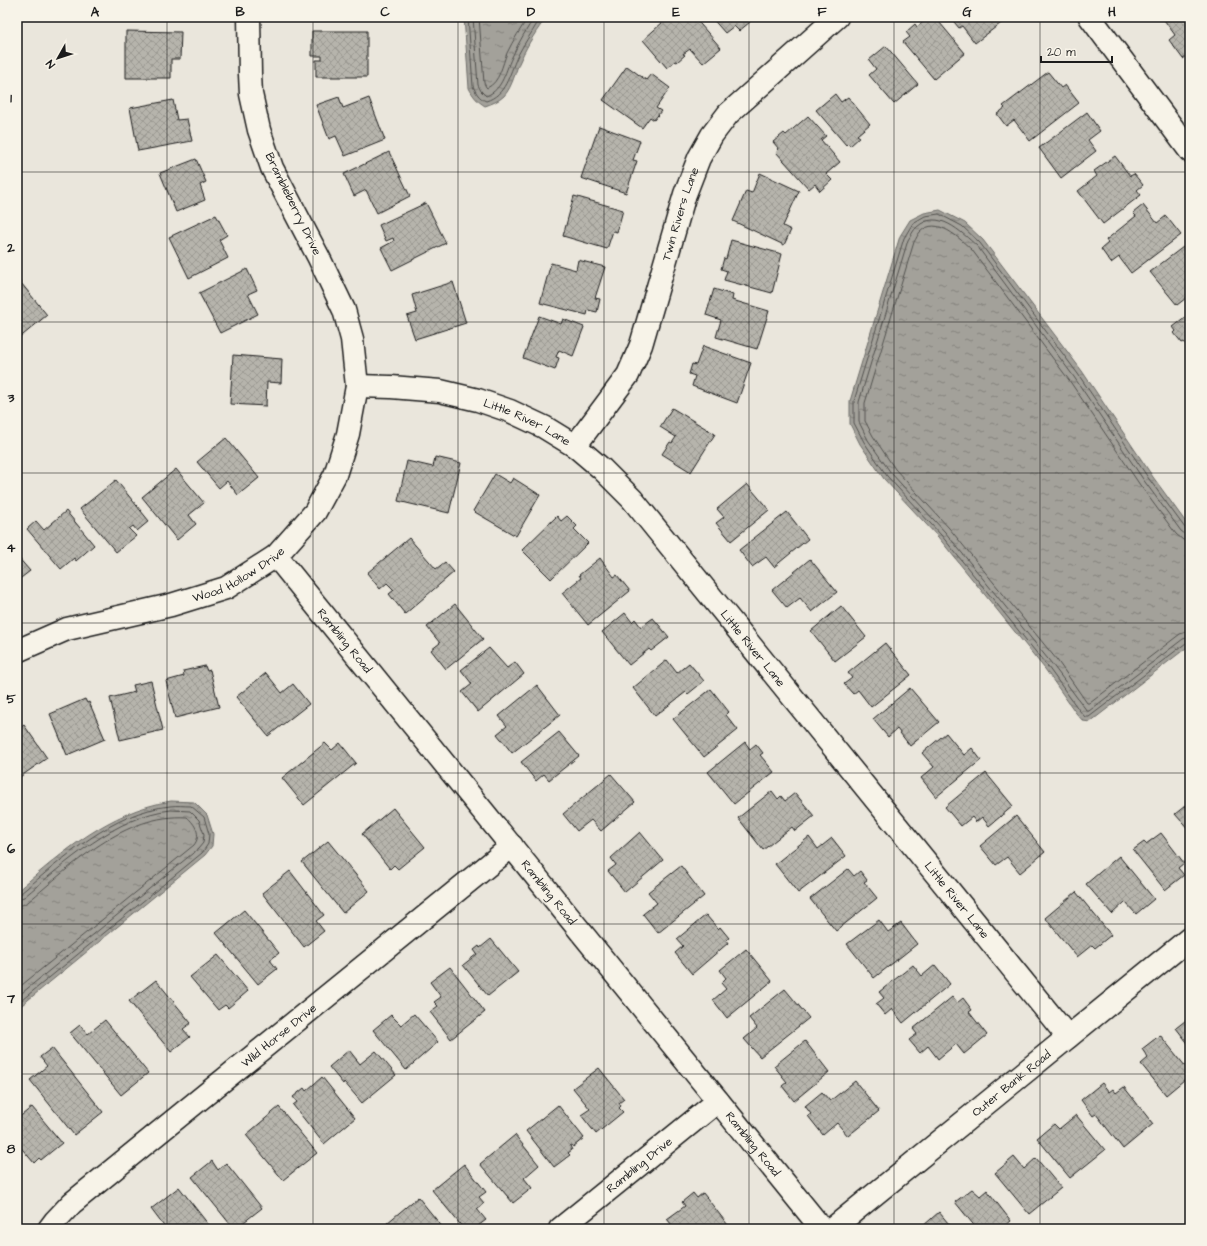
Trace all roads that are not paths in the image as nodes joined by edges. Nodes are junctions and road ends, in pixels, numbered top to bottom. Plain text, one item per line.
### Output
1 (249, 17) edge
2 (836, 17) edge
3 (1090, 17) edge
4 (1190, 151) edge
5 (357, 386) junction
6 (575, 446) junction
7 (276, 556) junction
8 (17, 651) edge
9 (512, 846) junction
10 (1190, 938) edge
11 (1068, 1037) junction
12 (718, 1101) junction
13 (49, 1229) edge
14 (560, 1229) edge
15 (822, 1229) edge
16 (832, 1229) edge

1 - 5 street, Brambleberry Drive
2 - 6 street, Twin Rivers Lane
3 - 4 street
5 - 6 street, Little River Lane
5 - 7 street, Wood Hollow Drive
6 - 11 street, Little River Lane
7 - 8 street, Wood Hollow Drive
7 - 9 street, Rambling Road
9 - 12 street, Rambling Road
9 - 13 street, Wild Horse Drive
10 - 11 street, Outer Bank Road
11 - 16 street, Outer Bank Road
12 - 14 street, Rambling Drive
12 - 15 street, Rambling Road

